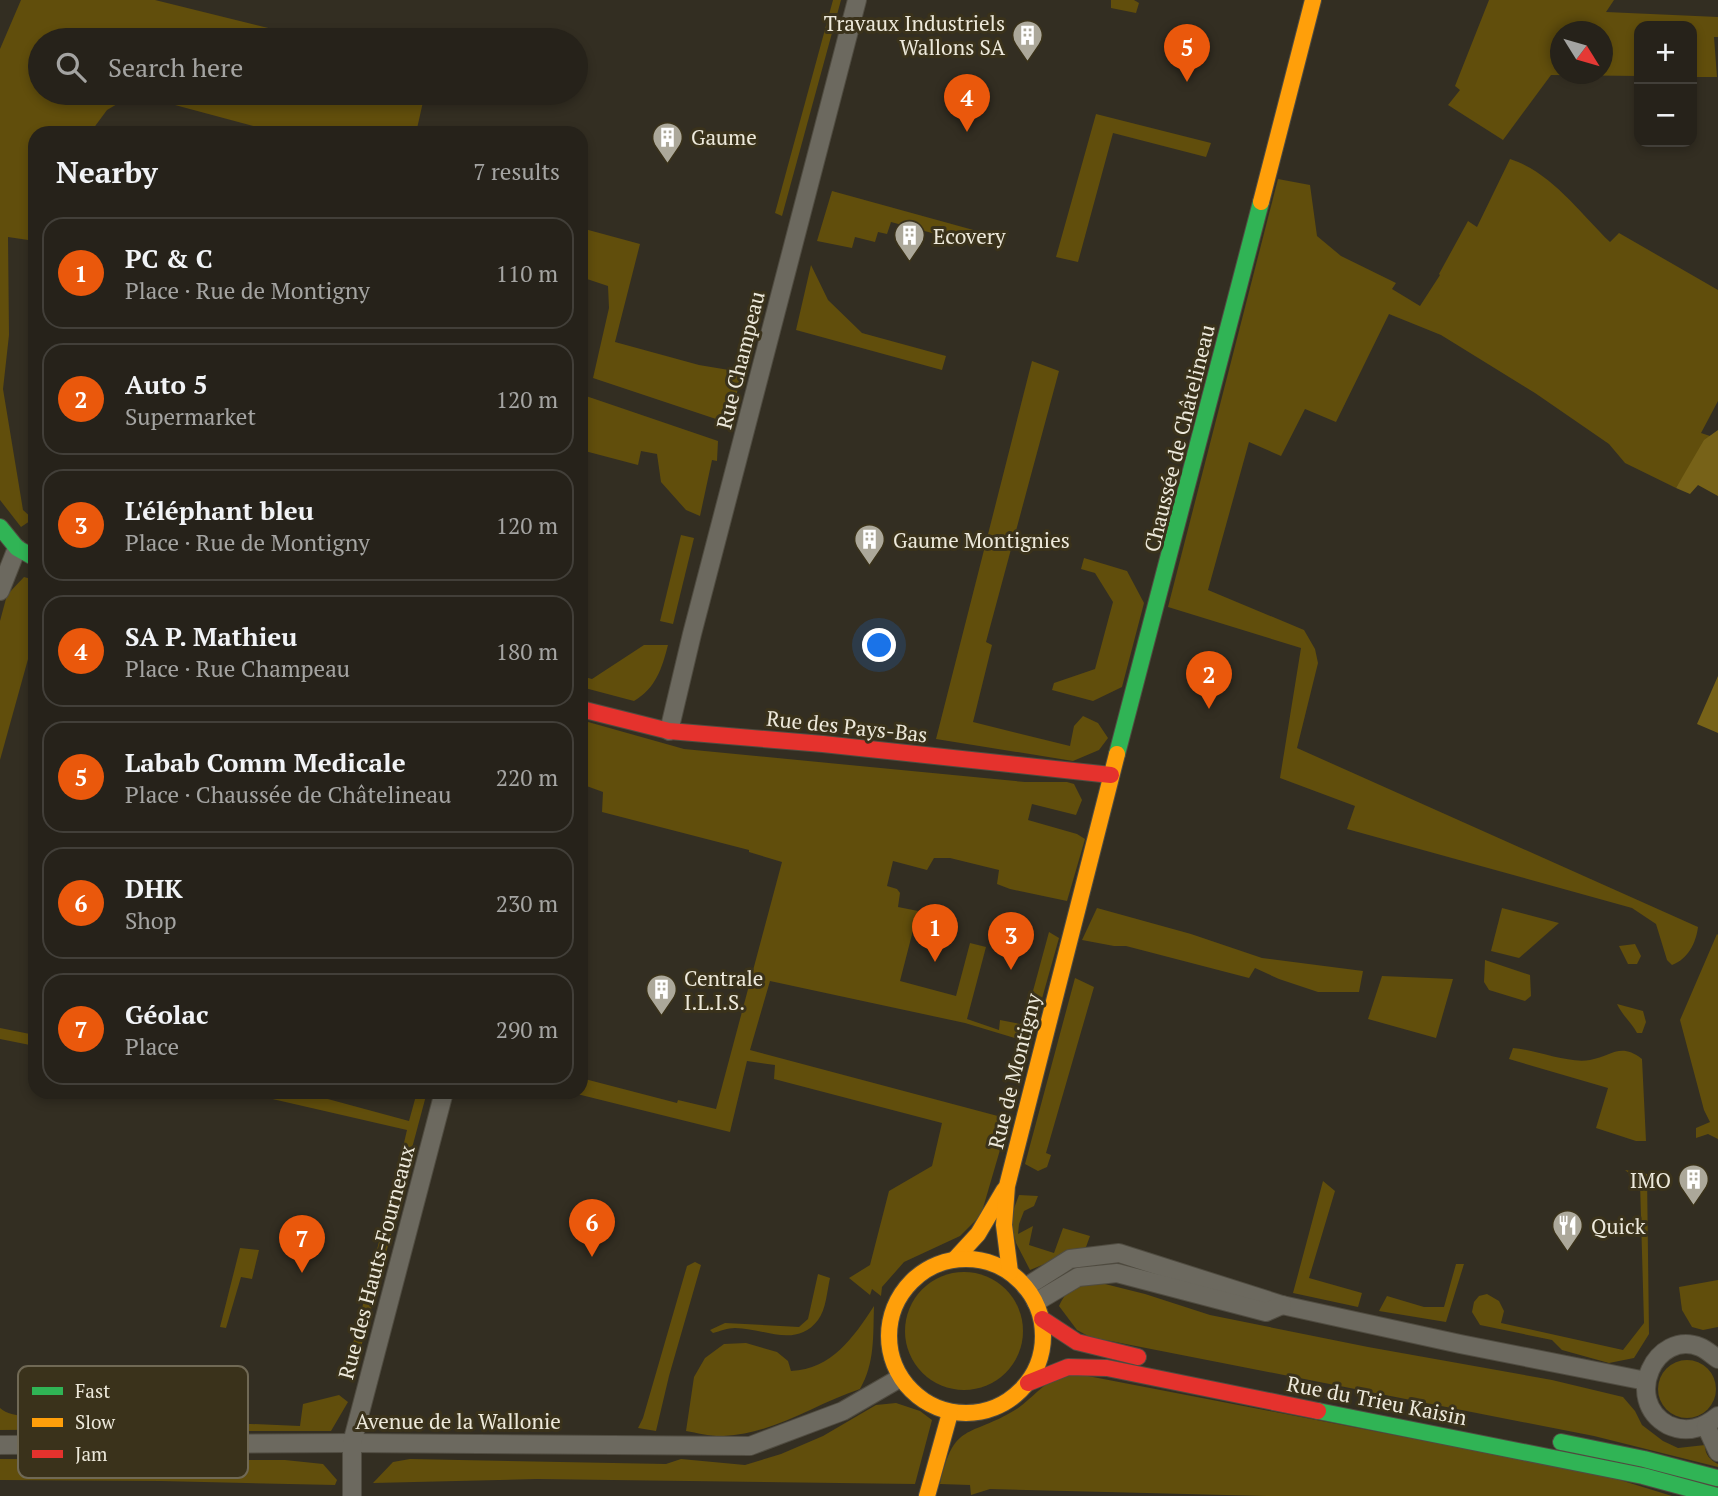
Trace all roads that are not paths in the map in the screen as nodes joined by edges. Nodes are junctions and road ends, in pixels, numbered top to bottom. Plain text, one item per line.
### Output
1 (857, 0) edge
2 (1313, 0) edge
3 (0, 527) edge
4 (17, 548) junction
5 (28, 554) edge
6 (0, 591) edge
7 (588, 711) edge
8 (669, 731) junction
9 (1111, 775) junction
10 (1083, 886) joint
11 (442, 1099) edge
12 (1007, 1186) junction
13 (955, 1259) junction
14 (1010, 1272) junction
15 (1026, 1287) junction
16 (1282, 1306) junction
17 (1039, 1311) junction
18 (1718, 1359) edge
19 (1151, 1360) dead end
20 (900, 1378) junction
21 (1646, 1381) junction
22 (1028, 1383) junction
23 (950, 1413) junction
24 (1712, 1421) edge
25 (1551, 1440) dead end
26 (352, 1443) junction
27 (248, 1444) edge
28 (0, 1445) edge
29 (18, 1445) edge
30 (1718, 1452) edge
31 (1718, 1479) edge
32 (352, 1496) edge
33 (927, 1496) edge
34 (1717, 1496) edge

1 - 8 street, Rue Champeau
2 - 9 main road, Chaussée de Châtelineau
3 - 4 main road
4 - 5 main road
4 - 6 street
7 - 8 main road, Rue des Pays-Bas
8 - 9 main road, Rue des Pays-Bas
9 - 10 main road, Chaussée de Châtelineau
10 - 12 main road, Rue de Montigny
11 - 26 street, Rue des Hauts-Fourneaux
12 - 13 main road
12 - 14 main road
13 - 14 main road
13 - 20 main road
14 - 15 main road
15 - 16 street
15 - 17 main road
16 - 17 street
16 - 21 street
17 - 19 main road
17 - 22 main road
18 - 21 street
20 - 23 main road
20 - 26 street, Avenue de la Wallonie
21 - 24 street
22 - 23 main road
22 - 34 main road, Rue du Trieu Kaisin
23 - 33 main road
24 - 30 street
25 - 31 main road
26 - 27 street, Avenue de la Wallonie
26 - 32 street, Rue des Hauts-Fourneaux
28 - 29 street, Avenue de la Wallonie

